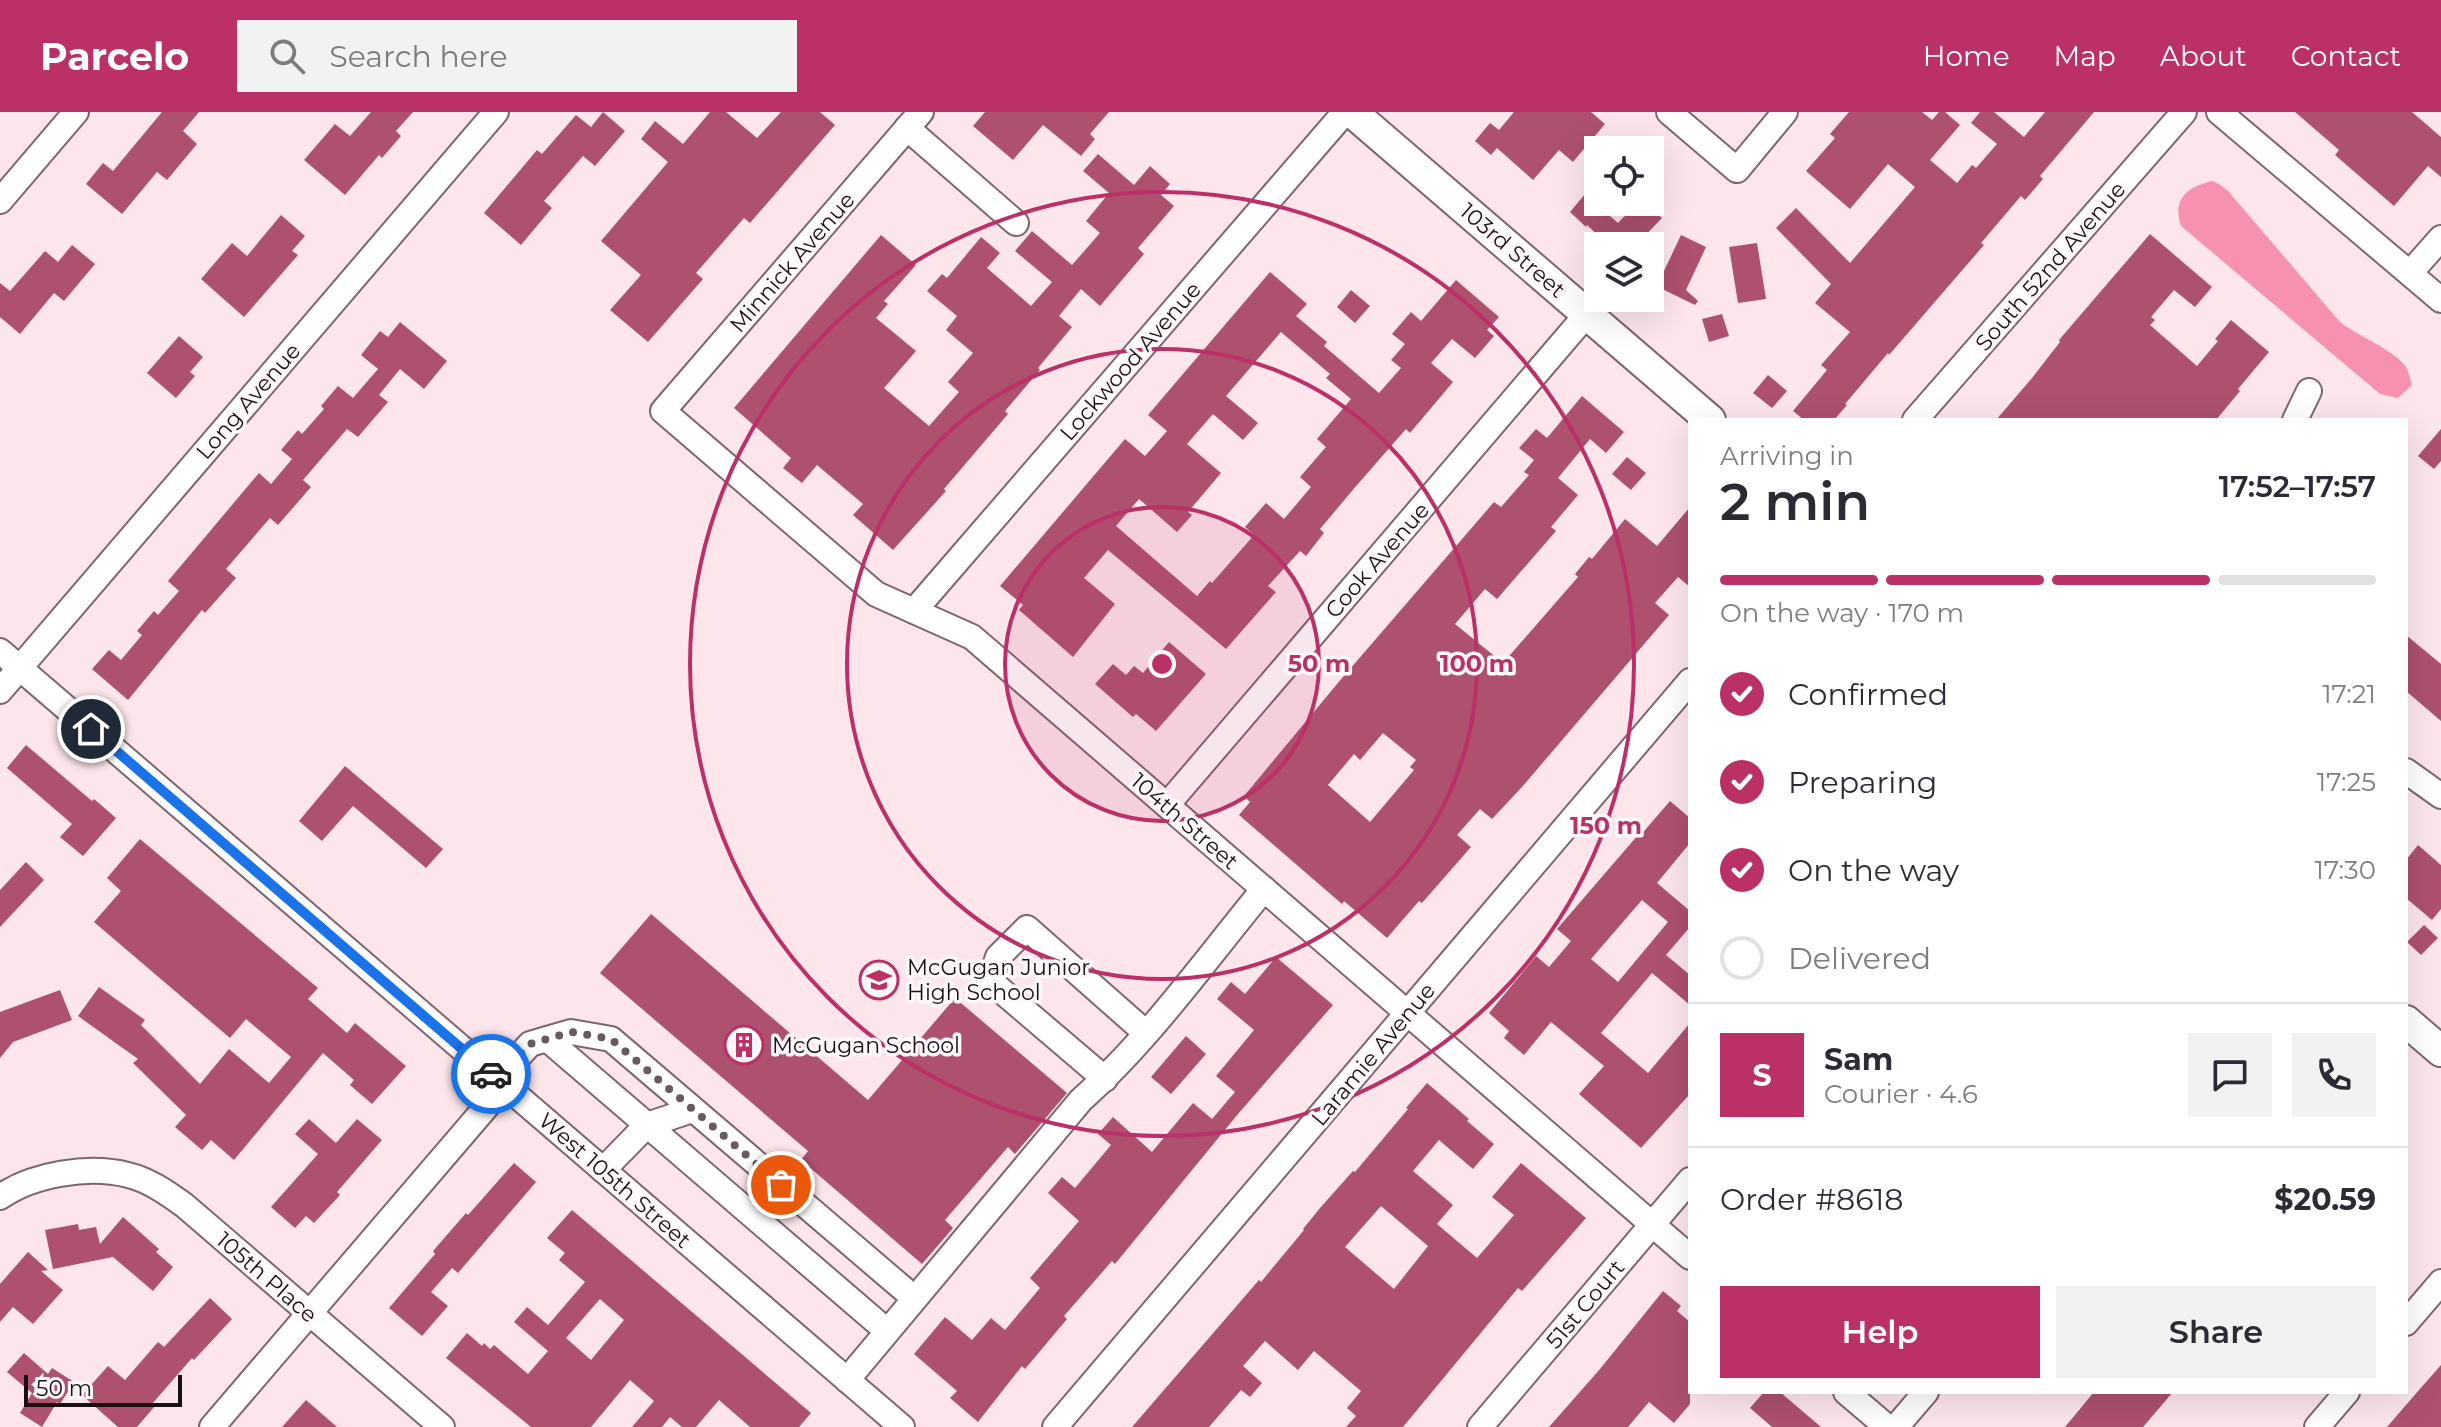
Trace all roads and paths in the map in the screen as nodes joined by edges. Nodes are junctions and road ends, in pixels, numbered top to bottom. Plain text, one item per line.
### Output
1 (76, 112) edge
2 (496, 112) edge
3 (1345, 112) edge
4 (1352, 112) edge
5 (1669, 112) edge
6 (1785, 112) edge
7 (2184, 112) edge
8 (2219, 112) edge
9 (914, 120) edge
10 (0, 201) edge
11 (1016, 223) dead end
12 (2441, 238) edge
13 (2410, 273) junction
14 (2441, 300) edge
15 (1587, 314) junction
16 (2309, 391) dead end
17 (663, 411) joint
18 (1708, 418) edge
19 (1917, 418) edge
20 (2296, 418) edge
21 (914, 611) junction
22 (0, 651) edge
23 (20, 667) junction
24 (1688, 683) edge
25 (0, 691) edge
26 (2408, 772) edge
27 (2441, 796) edge
28 (1167, 805) junction
29 (1264, 889) junction
30 (1408, 1013) junction
31 (2408, 1023) edge
32 (1146, 1033) junction
33 (547, 1039) junction
34 (2441, 1051) edge
35 (1105, 1079) junction
36 (501, 1082) junction
37 (692, 1110) junction
38 (647, 1125) junction
39 (603, 1170) junction
40 (1688, 1182) edge
41 (0, 1197) edge
42 (1652, 1225) junction
43 (1688, 1255) edge
44 (2441, 1282) edge
45 (914, 1298) junction
46 (310, 1313) junction
47 (2408, 1321) edge
48 (887, 1331) junction
49 (847, 1380) junction
50 (1848, 1394) edge
51 (1924, 1394) edge
52 (2345, 1394) edge
53 (212, 1427) edge
54 (442, 1427) edge
55 (902, 1427) edge
56 (1055, 1427) edge
57 (1480, 1427) edge
58 (1887, 1427) edge
59 (1896, 1427) edge
60 (2317, 1427) edge

1 - 10 street
2 - 23 street, Long Avenue
3 - 21 street, Lockwood Avenue
4 - 15 main road, 103rd Street
5 - 6 street
7 - 19 street, South 52nd Avenue
8 - 13 street
9 - 11 street
9 - 17 street, Minnick Avenue
12 - 13 street
13 - 14 street
15 - 18 main road, 103rd Street
15 - 28 street, Cook Avenue
16 - 20 street
17 - 21 street, 104th Street
21 - 28 street, 104th Street
22 - 23 street, West 105th Street
23 - 25 street, Long Avenue
23 - 36 street, West 105th Street
24 - 30 street, Laramie Avenue
26 - 27 street
28 - 29 street, 104th Street
29 - 30 street, 104th Street
29 - 32 street
30 - 42 street, 104th Street
30 - 56 street, Laramie Avenue
31 - 34 main road
32 - 35 street
32 - 35 street
33 - 36 street
33 - 37 street
33 - 38 street
35 - 45 street
36 - 39 street, West 105th Street
36 - 46 street
37 - 38 street
37 - 45 street
38 - 39 street
38 - 48 street
39 - 49 street, West 105th Street
40 - 42 street, 51st Court
41 - 46 street, 105th Place
42 - 43 street, 104th Street
42 - 57 street, 51st Court
44 - 47 street
45 - 48 street
46 - 53 street
46 - 54 street, 105th Place
48 - 49 street
49 - 55 street, West 105th Street
50 - 58 street
51 - 59 street
52 - 60 street

